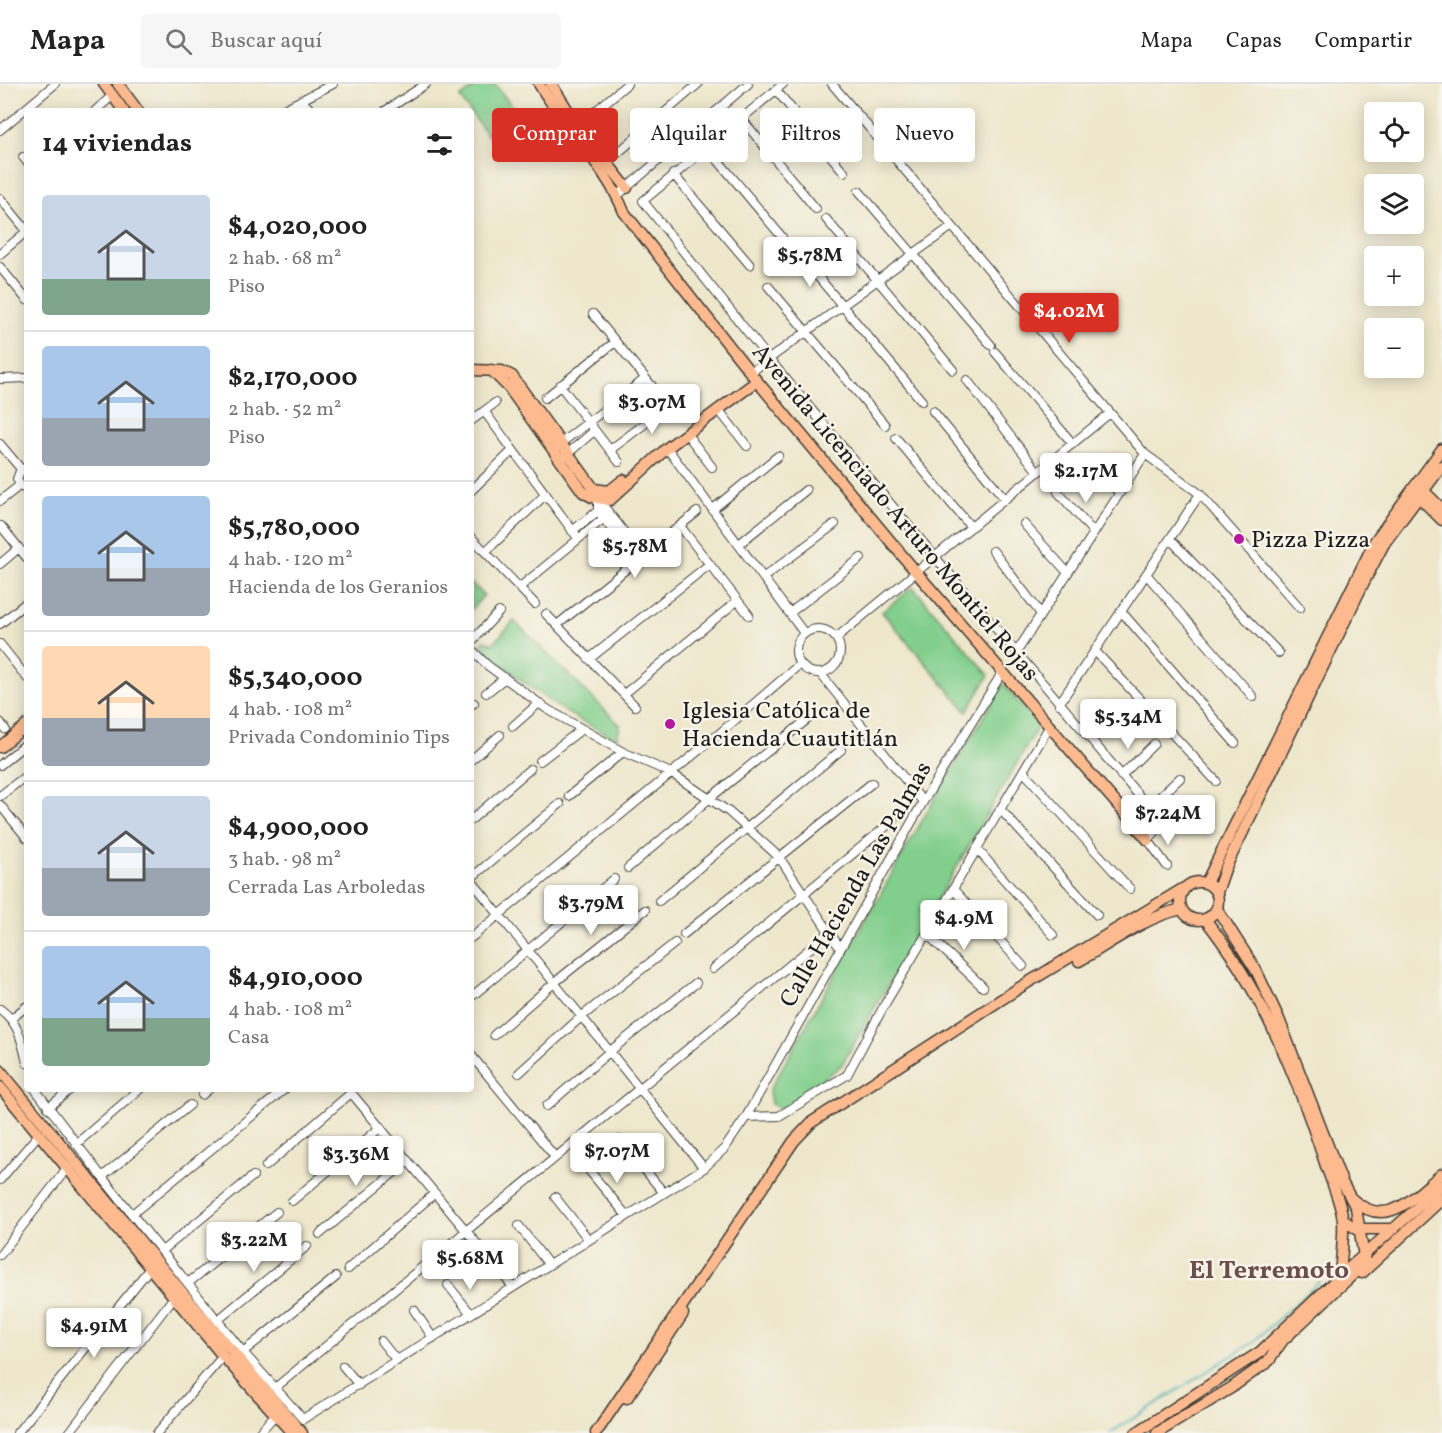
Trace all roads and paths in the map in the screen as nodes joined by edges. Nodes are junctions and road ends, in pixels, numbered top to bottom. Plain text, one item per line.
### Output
1 (55, 84) edge
2 (104, 84) edge
3 (118, 84) edge
4 (333, 84) edge
5 (426, 84) edge
6 (539, 84) edge
7 (552, 84) edge
8 (627, 84) edge
9 (698, 84) edge
10 (748, 84) edge
11 (832, 84) edge
12 (780, 87) edge
13 (113, 95) junction
14 (301, 100) junction
15 (29, 108) edge
16 (98, 108) edge
17 (122, 108) edge
18 (136, 108) edge
19 (286, 108) edge
20 (309, 108) edge
21 (390, 108) edge
22 (567, 108) edge
23 (599, 108) edge
24 (748, 112) edge
25 (24, 113) edge
26 (748, 126) edge
27 (2, 133) edge
28 (688, 162) edge
29 (719, 162) edge
30 (606, 163) joint
31 (844, 172) dead end
32 (674, 174) junction
33 (627, 188) junction
34 (859, 190) dead end
35 (618, 195) junction
36 (0, 198) edge
37 (816, 209) dead end
38 (826, 219) dead end
39 (952, 226) junction
40 (24, 227) edge
41 (24, 234) edge
42 (782, 237) dead end
43 (915, 253) junction
44 (0, 254) edge
45 (799, 254) dead end
46 (750, 265) dead end
47 (0, 267) edge
48 (879, 279) junction
49 (768, 286) dead end
50 (24, 296) edge
51 (842, 305) junction
52 (593, 314) dead end
53 (806, 331) junction
54 (615, 342) junction
55 (770, 359) junction
56 (474, 370) edge
57 (953, 370) dead end
58 (754, 377) junction
59 (24, 378) edge
60 (0, 379) edge
61 (645, 379) junction
62 (967, 380) dead end
63 (560, 385) junction
64 (544, 398) dead end
65 (679, 398) dead end
66 (921, 401) dead end
67 (495, 403) dead end
68 (669, 406) junction
69 (718, 410) junction
70 (484, 411) junction
71 (933, 411) dead end
72 (1110, 412) junction
73 (474, 419) edge
74 (587, 421) junction
75 (885, 425) dead end
76 (594, 431) junction
77 (686, 433) junction
78 (896, 438) dead end
79 (0, 444) edge
80 (1072, 444) junction
81 (557, 446) junction
82 (747, 446) dead end
83 (667, 448) junction
84 (1442, 449) edge
85 (513, 450) junction
86 (610, 450) junction
87 (1145, 454) junction
88 (778, 456) dead end
89 (564, 457) junction
90 (619, 462) dead end
91 (1094, 463) dead end
92 (1442, 466) edge
93 (712, 467) dead end
94 (24, 469) edge
95 (1038, 472) junction
96 (23, 487) edge
97 (474, 488) edge
98 (806, 490) dead end
99 (1058, 492) dead end
100 (1119, 493) junction
101 (546, 494) junction
102 (1200, 494) junction
103 (598, 495) junction
104 (1422, 495) junction
105 (1005, 499) junction
106 (0, 501) edge
107 (712, 509) junction
108 (1442, 509) edge
109 (697, 512) dead end
110 (600, 515) junction
111 (1442, 520) edge
112 (835, 524) dead end
113 (1024, 525) dead end
114 (2, 526) dead end
115 (680, 526) junction
116 (615, 527) junction
117 (971, 528) junction
118 (572, 531) junction
119 (1094, 533) junction
120 (578, 538) junction
121 (1170, 539) junction
122 (474, 540) edge
123 (739, 544) junction
124 (19, 548) junction
125 (486, 551) junction
126 (993, 551) dead end
127 (24, 554) edge
128 (861, 558) dead end
129 (935, 558) junction
130 (639, 559) junction
131 (0, 564) edge
132 (710, 564) junction
133 (916, 572) junction
134 (1068, 573) junction
135 (1146, 574) junction
136 (765, 577) junction
137 (520, 587) junction
138 (737, 601) junction
139 (24, 604) edge
140 (535, 604) dead end
141 (1300, 608) dead end
142 (1122, 611) junction
143 (499, 612) dead end
144 (791, 612) junction
145 (546, 614) dead end
146 (1041, 614) junction
147 (749, 615) dead end
148 (0, 624) edge
149 (557, 625) junction
150 (804, 633) junction
151 (836, 638) junction
152 (474, 639) edge
153 (0, 644) edge
154 (1095, 651) junction
155 (474, 652) edge
156 (1016, 653) junction
157 (1279, 653) dead end
158 (589, 659) junction
159 (800, 664) junction
160 (24, 667) edge
161 (820, 673) junction
162 (1002, 673) junction
163 (505, 678) junction
164 (486, 693) dead end
165 (624, 694) junction
166 (1253, 697) dead end
167 (539, 704) junction
168 (1059, 704) junction
169 (635, 706) dead end
170 (814, 714) dead end
171 (1121, 714) dead end
172 (513, 726) dead end
173 (24, 727) edge
174 (1049, 727) junction
175 (582, 729) junction
176 (500, 735) dead end
177 (1090, 740) junction
178 (1235, 743) dead end
179 (1154, 744) dead end
180 (24, 745) edge
181 (0, 747) edge
182 (841, 750) dead end
183 (623, 752) junction
184 (474, 757) edge
185 (540, 761) dead end
186 (0, 765) edge
187 (530, 770) dead end
188 (1023, 771) junction
189 (671, 773) junction
190 (1121, 776) junction
191 (24, 777) edge
192 (1180, 778) dead end
193 (1216, 781) dead end
194 (872, 783) dead end
195 (0, 796) edge
196 (569, 796) dead end
197 (710, 798) junction
198 (923, 802) junction
199 (560, 804) dead end
200 (0, 805) edge
201 (1149, 807) junction
202 (1000, 809) junction
203 (474, 817) edge
204 (894, 820) dead end
205 (747, 828) junction
206 (24, 833) edge
207 (1148, 840) junction
208 (977, 849) junction
209 (779, 857) junction
210 (1167, 866) dead end
211 (628, 868) dead end
212 (474, 876) edge
213 (614, 879) dead end
214 (474, 883) edge
215 (1206, 883) junction
216 (1184, 888) junction
217 (1130, 889) dead end
218 (953, 890) junction
219 (1217, 892) junction
220 (806, 895) junction
221 (659, 901) dead end
222 (1182, 909) junction
223 (1217, 909) junction
224 (645, 910) dead end
225 (499, 915) junction
226 (1097, 915) dead end
227 (1205, 920) junction
228 (830, 932) junction
229 (684, 934) dead end
230 (927, 934) junction
231 (1053, 935) dead end
232 (474, 936) edge
233 (675, 943) dead end
234 (840, 948) junction
235 (528, 950) junction
236 (1023, 966) dead end
237 (712, 969) dead end
238 (554, 983) junction
239 (696, 983) dead end
240 (983, 987) dead end
241 (474, 995) edge
242 (24, 1008) edge
243 (0, 1009) edge
244 (581, 1017) junction
245 (12, 1018) junction
246 (494, 1035) dead end
247 (24, 1049) edge
248 (609, 1052) junction
249 (474, 1059) edge
250 (0, 1070) edge
251 (519, 1073) dead end
252 (0, 1087) edge
253 (639, 1088) junction
254 (37, 1092) edge
255 (67, 1092) edge
256 (137, 1092) edge
257 (281, 1092) edge
258 (349, 1092) edge
259 (351, 1092) edge
260 (190, 1105) dead end
261 (547, 1106) dead end
262 (48, 1108) junction
263 (746, 1117) junction
264 (381, 1127) junction
265 (39, 1134) junction
266 (620, 1140) dead end
267 (76, 1144) junction
268 (555, 1157) junction
269 (408, 1161) junction
270 (266, 1166) dead end
271 (68, 1167) junction
272 (587, 1168) dead end
273 (704, 1168) junction
274 (1442, 1174) edge
275 (253, 1176) dead end
276 (102, 1177) junction
277 (0, 1180) edge
278 (1442, 1186) edge
279 (664, 1193) junction
280 (435, 1194) junction
281 (1348, 1195) junction
282 (555, 1197) dead end
283 (1442, 1199) edge
284 (292, 1201) dead end
285 (277, 1212) dead end
286 (132, 1214) junction
287 (1425, 1214) junction
288 (627, 1216) junction
289 (1343, 1220) junction
290 (519, 1226) dead end
291 (1360, 1229) junction
292 (465, 1230) junction
293 (1393, 1230) junction
294 (320, 1233) dead end
295 (589, 1240) junction
296 (307, 1246) dead end
297 (162, 1251) junction
298 (0, 1255) edge
299 (1364, 1255) junction
300 (549, 1265) junction
301 (150, 1268) junction
302 (348, 1269) dead end
303 (1340, 1276) junction
304 (336, 1277) dead end
305 (188, 1283) junction
306 (448, 1285) dead end
307 (513, 1287) junction
308 (174, 1297) junction
309 (414, 1310) dead end
310 (471, 1314) junction
311 (218, 1320) junction
312 (433, 1338) junction
313 (381, 1341) dead end
314 (243, 1352) junction
315 (223, 1356) junction
316 (397, 1361) junction
317 (1266, 1364) junction
318 (343, 1366) dead end
319 (359, 1384) junction
320 (275, 1388) junction
321 (275, 1415) junction
322 (17, 1433) edge
323 (69, 1433) edge
324 (157, 1433) edge
325 (259, 1433) edge
326 (291, 1433) edge
327 (302, 1433) edge
328 (596, 1433) edge
329 (603, 1433) edge
330 (1136, 1433) edge
331 (1157, 1433) edge

1 - 15 street
2 - 13 main road
3 - 18 main road
4 - 14 street
5 - 21 street
6 - 35 main road, Avenida Licenciado Arturo Montiel Rojas
7 - 22 main road
8 - 23 street
9 - 30 street
10 - 33 street
11 - 39 street
12 - 24 street
12 - 31 street
13 - 16 street
13 - 17 main road
14 - 19 street
14 - 20 street
25 - 27 street
26 - 37 street
28 - 32 street
29 - 42 street
30 - 33 main road
32 - 46 street
32 - 55 street, Avenida Licenciado Arturo Montiel Rojas
33 - 35 street
34 - 43 street
35 - 58 main road, Avenida Licenciado Arturo Montiel Rojas
36 - 40 street
38 - 48 street
39 - 43 street
39 - 72 street
41 - 44 street
43 - 48 street
43 - 80 street
45 - 51 street
47 - 50 street
48 - 51 street
48 - 57 street
49 - 53 street
51 - 53 street
51 - 66 street
52 - 54 street
53 - 55 street
53 - 75 street
54 - 61 street
54 - 63 street
55 - 58 street
55 - 129 street, Avenida Licenciado Arturo Montiel Rojas
56 - 81 main road
58 - 69 main road
58 - 133 main road, Avenida Licenciado Arturo Montiel Rojas
59 - 60 street
61 - 68 street
61 - 74 street
62 - 95 street
63 - 64 street
63 - 74 street
65 - 68 street
67 - 70 street
68 - 86 street
69 - 77 main road
69 - 82 street
70 - 73 street
70 - 85 street
71 - 105 street
72 - 80 street
72 - 87 street
74 - 76 street
74 - 81 street
76 - 86 street
76 - 89 street
77 - 83 main road
77 - 93 street
78 - 117 street
79 - 94 street
80 - 95 street
81 - 89 main road
83 - 103 main road
83 - 107 street
84 - 215 main road
85 - 97 street
85 - 101 street
86 - 90 street
87 - 100 street
87 - 102 street
88 - 107 street
89 - 103 main road
91 - 100 street
92 - 104 main road
94 - 96 street
95 - 105 street
96 - 106 street
98 - 123 street
99 - 119 street
100 - 119 street
101 - 118 street
101 - 125 street
102 - 121 street
102 - 141 street
103 - 110 street
103 - 116 street
104 - 108 main road
104 - 111 main road
104 - 219 main road
105 - 117 street
107 - 123 street
109 - 115 street
110 - 116 street
110 - 118 street
110 - 120 street
112 - 136 street
113 - 134 street
114 - 124 street
115 - 130 street
115 - 132 street
116 - 130 street
117 - 129 street
118 - 120 street
119 - 134 street
120 - 137 street
121 - 135 street
121 - 157 street
122 - 125 street
123 - 136 street
124 - 127 street
124 - 131 street
125 - 137 street
126 - 146 street
128 - 144 street
129 - 133 street
129 - 156 street, Avenida Licenciado Arturo Montiel Rojas
130 - 149 street
132 - 138 street
132 - 158 street
133 - 151 street
133 - 162 main road, Avenida Licenciado Arturo Montiel Rojas
134 - 146 street
135 - 142 street
135 - 166 street
136 - 144 street
137 - 140 street
138 - 147 street
138 - 165 street
139 - 148 street
142 - 154 street
142 - 178 street
143 - 152 street
144 - 150 street
145 - 149 street
146 - 156 street
149 - 158 street
150 - 151 street
150 - 159 street
151 - 161 street
153 - 160 street
154 - 168 street
154 - 193 street
155 - 163 street
156 - 168 street, Avenida Licenciado Arturo Montiel Rojas
158 - 165 street
159 - 161 street
159 - 189 street
161 - 198 street
162 - 174 main road, Avenida Licenciado Arturo Montiel Rojas
162 - 198 street, Calle Hacienda Las Palmas
163 - 164 street
163 - 167 street
165 - 169 street
167 - 172 street
167 - 175 street
168 - 177 street, Avenida Licenciado Arturo Montiel Rojas
170 - 197 street
171 - 177 street
173 - 181 main road
174 - 188 street
174 - 207 main road, Avenida Licenciado Arturo Montiel Rojas
175 - 183 street
175 - 185 street
176 - 184 street
177 - 190 street, Avenida Licenciado Arturo Montiel Rojas
179 - 190 street
180 - 186 street
182 - 205 street
183 - 189 street
183 - 196 street
187 - 203 street
188 - 202 street
188 - 217 street
189 - 197 street
189 - 225 street
190 - 201 street, Avenida Licenciado Arturo Montiel Rojas
191 - 195 street
192 - 201 street
194 - 209 street
197 - 205 street
197 - 211 street
198 - 234 street, Calle Hacienda Las Palmas
199 - 212 street
200 - 206 street
201 - 207 street
202 - 208 street
202 - 226 street
204 - 220 street
205 - 209 street
205 - 221 street
207 - 210 street
208 - 218 street
208 - 231 street
209 - 220 street
209 - 229 street
213 - 235 street
214 - 225 street
215 - 216 main road
215 - 219 main road
216 - 222 main road
216 - 328 main road
218 - 230 street
218 - 236 street
219 - 223 main road
220 - 228 street
220 - 237 street
222 - 227 main road
222 - 329 main road
223 - 227 main road
223 - 281 main road
224 - 238 street
225 - 232 street
225 - 235 street
227 - 289 main road
228 - 234 street
228 - 253 street
230 - 240 street
230 - 263 street
233 - 244 street
234 - 263 street, Calle Hacienda Las Palmas
235 - 238 street
235 - 241 street
238 - 244 street
238 - 246 street
239 - 248 street
242 - 245 street
243 - 245 street
244 - 248 street
244 - 251 street
245 - 247 street
248 - 253 street
248 - 261 street
249 - 268 street
250 - 327 main road
252 - 265 main road
253 - 268 street
253 - 273 street
254 - 262 street
255 - 262 street
256 - 267 street
257 - 286 street
258 - 270 street
259 - 264 street
260 - 276 street
262 - 267 street
263 - 273 street, Calle Hacienda Las Palmas
264 - 269 street
264 - 284 street
265 - 271 main road
265 - 277 street
266 - 279 street
267 - 276 street
268 - 292 street
269 - 280 street
269 - 294 street
271 - 298 street
271 - 301 main road
272 - 288 street
273 - 279 street, Calle Hacienda Las Palmas
274 - 281 main road
275 - 297 street
276 - 286 street
278 - 293 main road
279 - 288 street, Calle Hacienda Las Palmas
280 - 292 street
280 - 302 street
281 - 291 main road
282 - 295 street
283 - 287 main road
285 - 305 street
286 - 297 street
287 - 293 main road
287 - 317 main road
288 - 295 street, Calle Hacienda Las Palmas
289 - 291 main road
289 - 303 main road
290 - 300 street
291 - 293 main road
291 - 299 main road
292 - 307 street
292 - 320 street
293 - 299 main road
295 - 300 street, Calle Hacienda Las Palmas
296 - 311 street
297 - 305 street
299 - 303 main road
299 - 317 main road
300 - 307 street, Calle Hacienda Las Palmas
301 - 308 main road
301 - 322 street
303 - 330 main road
304 - 314 street
305 - 311 street
306 - 310 street
307 - 310 street, Calle Hacienda Las Palmas
308 - 315 main road
308 - 323 street
309 - 312 street
310 - 312 street, Calle Hacienda Las Palmas
311 - 314 street
312 - 316 street, Calle Hacienda Las Palmas
313 - 316 street
314 - 320 street
315 - 321 main road
315 - 324 street
316 - 319 street, Calle Hacienda Las Palmas
317 - 331 main road
318 - 319 street
319 - 320 street, Calle Hacienda Las Palmas
321 - 325 street
321 - 326 main road

